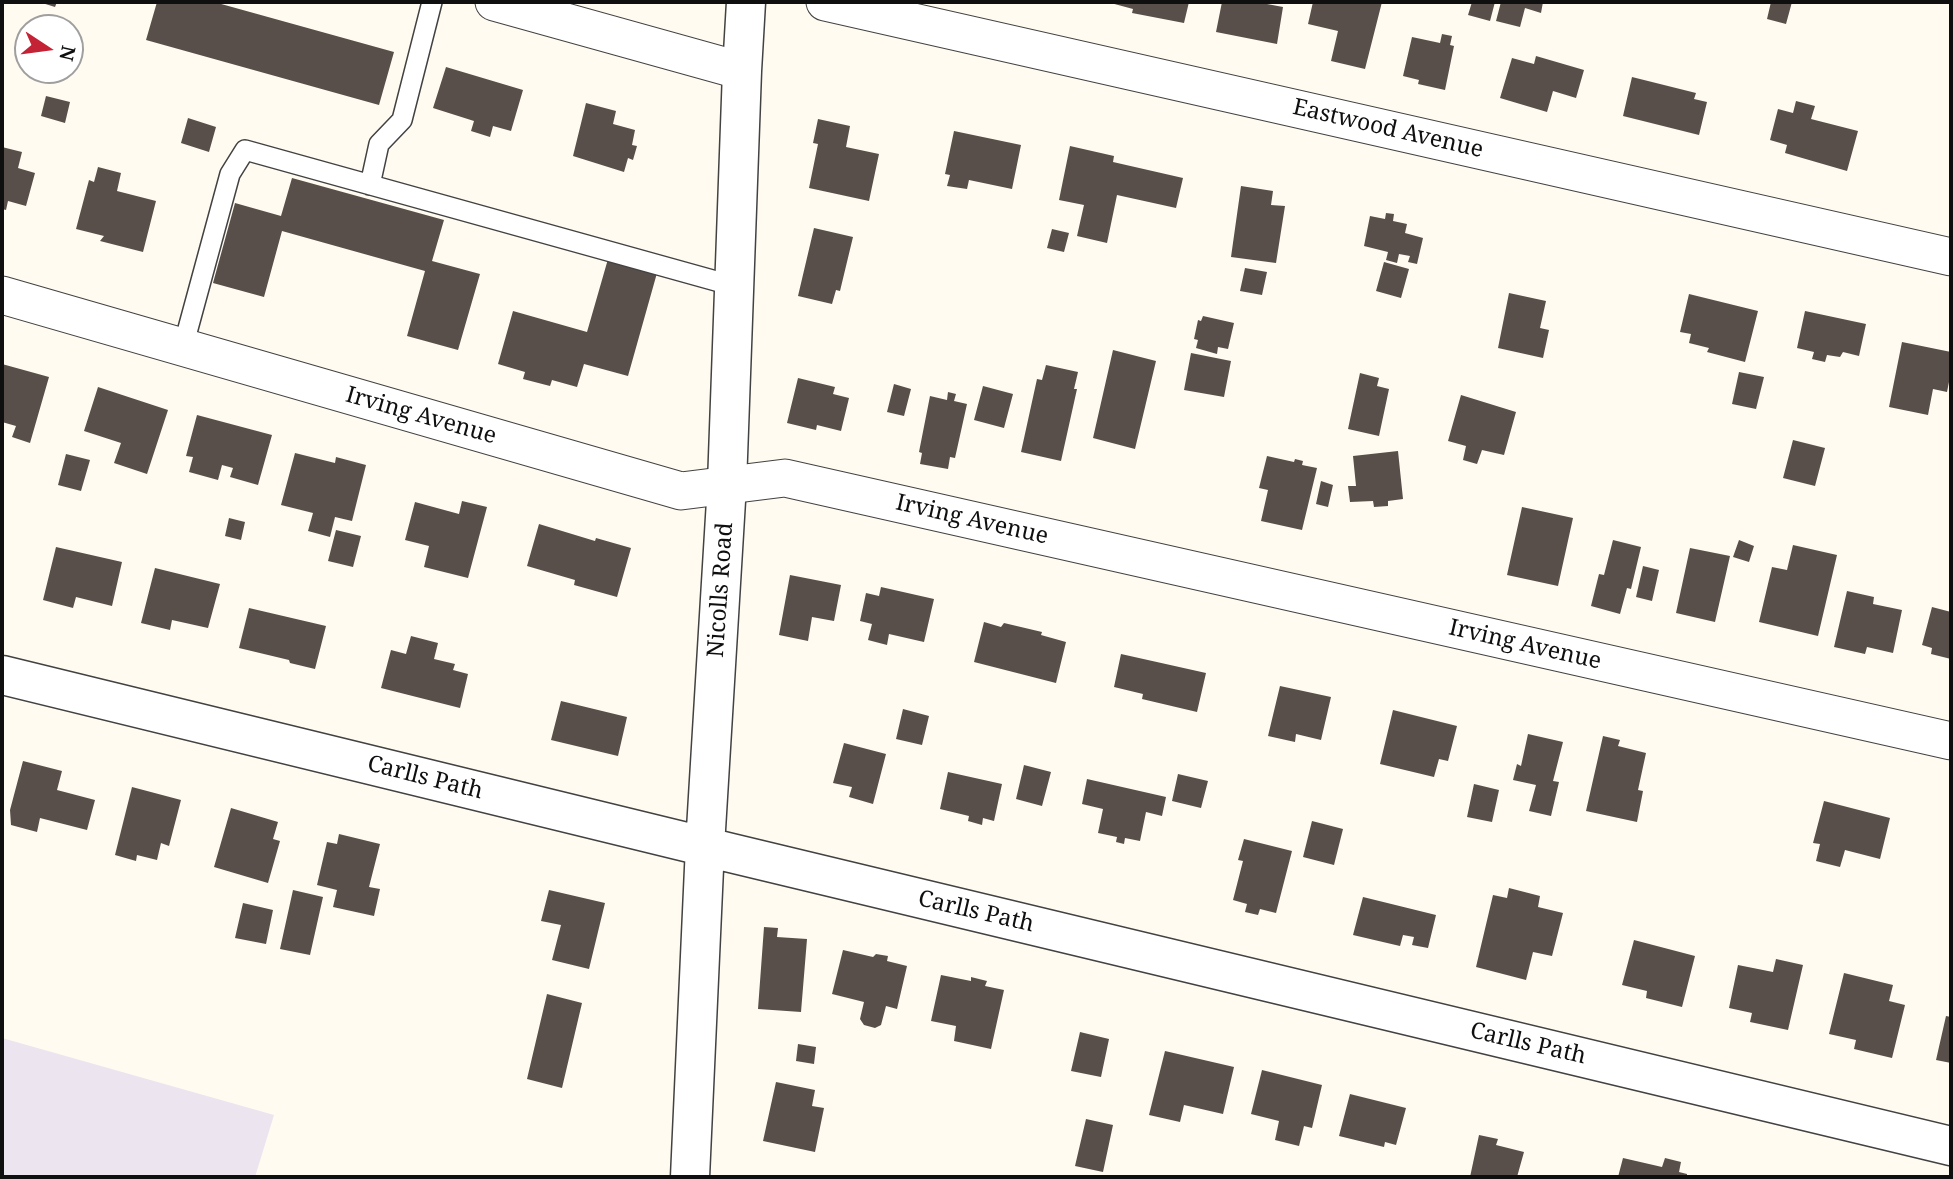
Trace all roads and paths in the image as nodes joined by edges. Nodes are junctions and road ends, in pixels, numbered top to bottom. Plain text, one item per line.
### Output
1 (432, 2) edge
2 (494, 2) edge
3 (746, 2) edge
4 (825, 2) edge
5 (742, 71) junction
6 (370, 185) junction
7 (1951, 257) edge
8 (734, 285) junction
9 (2, 295) edge
10 (183, 347) junction
11 (727, 484) junction
12 (2, 675) edge
13 (1951, 741) edge
14 (705, 846) junction
15 (1951, 1146) edge
16 (690, 1177) edge

1 - 6 lane
2 - 5 street
3 - 5 street, Nicolls Road
4 - 7 street, Eastwood Avenue
5 - 8 street, Nicolls Road
6 - 8 lane
6 - 10 lane
8 - 11 street, Nicolls Road
9 - 10 street, Irving Avenue
10 - 11 street, Irving Avenue
11 - 13 street, Irving Avenue
11 - 14 street, Nicolls Road
12 - 14 street, Carlls Path
14 - 15 street, Carlls Path
14 - 16 street, Nicolls Road

